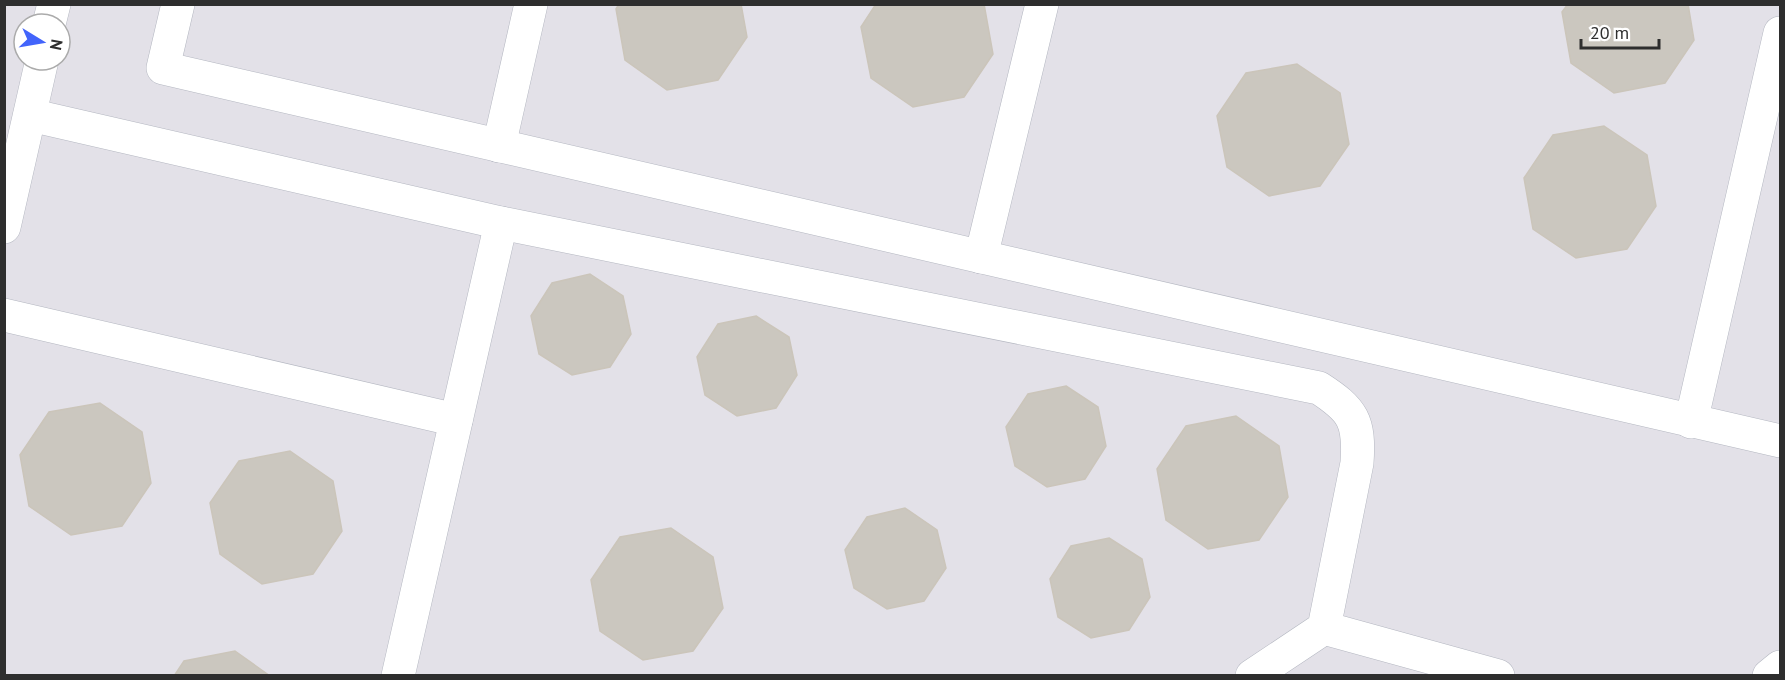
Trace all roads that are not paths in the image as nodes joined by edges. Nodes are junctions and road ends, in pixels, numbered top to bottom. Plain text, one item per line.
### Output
1 (178, 4) edge
2 (531, 4) edge
3 (1042, 4) edge
4 (1780, 33) edge
5 (39, 72) edge
6 (30, 115) junction
7 (499, 146) junction
8 (501, 222) junction
9 (4, 226) edge
10 (981, 257) junction
11 (4, 315) edge
12 (456, 420) junction
13 (1691, 422) junction
14 (1780, 441) edge
15 (1324, 628) junction
16 (1780, 667) edge
17 (398, 675) edge
18 (1252, 675) edge
19 (1498, 675) edge
20 (1769, 675) edge

1 - 7 lane
2 - 7 lane
3 - 10 lane
4 - 13 lane
5 - 6 lane
6 - 8 lane
6 - 9 lane
7 - 10 lane
8 - 12 lane
8 - 15 lane
10 - 13 lane
11 - 12 lane
12 - 17 lane
13 - 14 lane
15 - 18 lane
15 - 19 lane
16 - 20 lane

